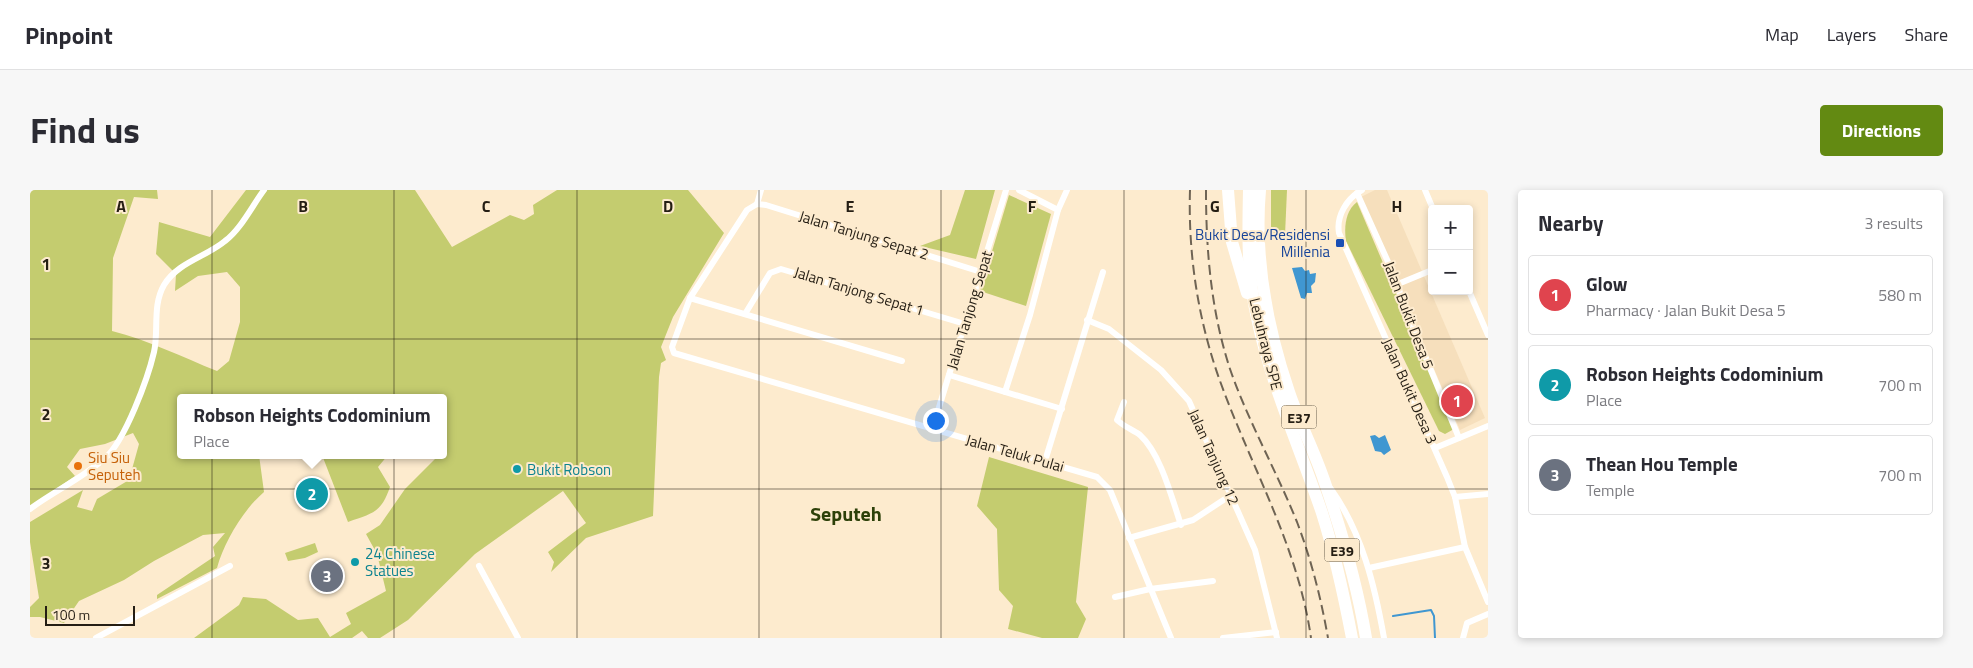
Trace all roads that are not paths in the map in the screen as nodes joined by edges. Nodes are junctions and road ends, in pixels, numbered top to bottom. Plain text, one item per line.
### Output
1 (264, 190) edge
2 (761, 190) edge
3 (1006, 190) edge
4 (1019, 190) edge
5 (1067, 190) edge
6 (1248, 190) edge
7 (1260, 190) edge
8 (1425, 190) edge
9 (1360, 191) edge
10 (1231, 192) edge
11 (757, 204) junction
12 (1431, 205) edge
13 (1058, 210) junction
14 (981, 272) junction
15 (1103, 272) dead end
16 (1428, 272) edge
17 (1398, 284) junction
18 (1471, 295) edge
19 (690, 298) junction
20 (745, 314) junction
21 (1087, 320) junction
22 (1256, 321) junction
23 (965, 324) junction
24 (1488, 335) edge
25 (902, 361) dead end
26 (948, 375) junction
27 (1005, 392) junction
28 (1124, 402) dead end
29 (1062, 409) junction
30 (1488, 426) edge
31 (932, 430) junction
32 (1459, 438) junction
33 (1435, 448) junction
34 (1045, 461) junction
35 (1314, 464) junction
36 (1323, 478) junction
37 (1488, 494) edge
38 (1230, 495) junction
39 (1455, 497) junction
40 (30, 509) edge
41 (1181, 525) junction
42 (1129, 538) junction
43 (1466, 547) junction
44 (230, 566) dead end
45 (480, 566) dead end
46 (1369, 568) junction
47 (1213, 581) dead end
48 (1150, 589) junction
49 (1115, 598) dead end
50 (1488, 602) edge
51 (1488, 614) edge
52 (1277, 635) edge
53 (1235, 637) edge
54 (96, 638) edge
55 (518, 638) edge
56 (1171, 638) edge
57 (1223, 638) edge
58 (1350, 638) edge
59 (1360, 638) edge
60 (1366, 638) edge
61 (1375, 638) edge
62 (1384, 638) edge
63 (1463, 638) edge

1 - 40 street
2 - 11 street
3 - 14 street, Jalan Tanjong Sepat
4 - 13 street
5 - 13 street
6 - 22 highway, E37
7 - 35 highway, Lebuhraya SPE / E39
7 - 36 highway, E37
8 - 12 street
9 - 17 street, Jalan Bukit Desa 5
9 - 33 street, Jalan Bukit Desa 3
10 - 22 highway
11 - 14 street, Jalan Tanjung Sepat 2
11 - 19 street
13 - 27 street
14 - 23 street, Jalan Tanjong Sepat
15 - 21 street
16 - 17 street
17 - 32 street, Jalan Bukit Desa 5
18 - 24 street
19 - 20 street
19 - 31 street, Jalan Teluk Pulai
20 - 23 street, Jalan Tanjong Sepat 1
20 - 25 street
21 - 29 street
21 - 38 street, Jalan Tanjung 12
22 - 58 highway, E37
23 - 26 street, Jalan Tanjong Sepat
26 - 27 street
26 - 31 street, Jalan Tanjong Sepat
27 - 29 street
28 - 41 street
29 - 34 street
30 - 32 street
31 - 34 street, Jalan Teluk Pulai
32 - 33 street
33 - 39 street, Jalan Bukit Desa 3
34 - 42 street, Jalan Teluk Pulai
35 - 59 highway, Lebuhraya SPE / E39
35 - 61 highway
36 - 46 street
36 - 60 highway, E37
37 - 39 street
38 - 41 street
38 - 52 street, Jalan Tanjung 12
39 - 43 street, Jalan Bukit Desa 3
41 - 42 street
42 - 48 street, Jalan Teluk Pulai
43 - 46 street
43 - 50 street, Jalan Bukit Desa 3
44 - 54 street
45 - 55 street
46 - 62 street
47 - 48 street
48 - 49 street
48 - 56 street, Jalan Teluk Pulai
51 - 63 street
52 - 53 street
53 - 57 street

